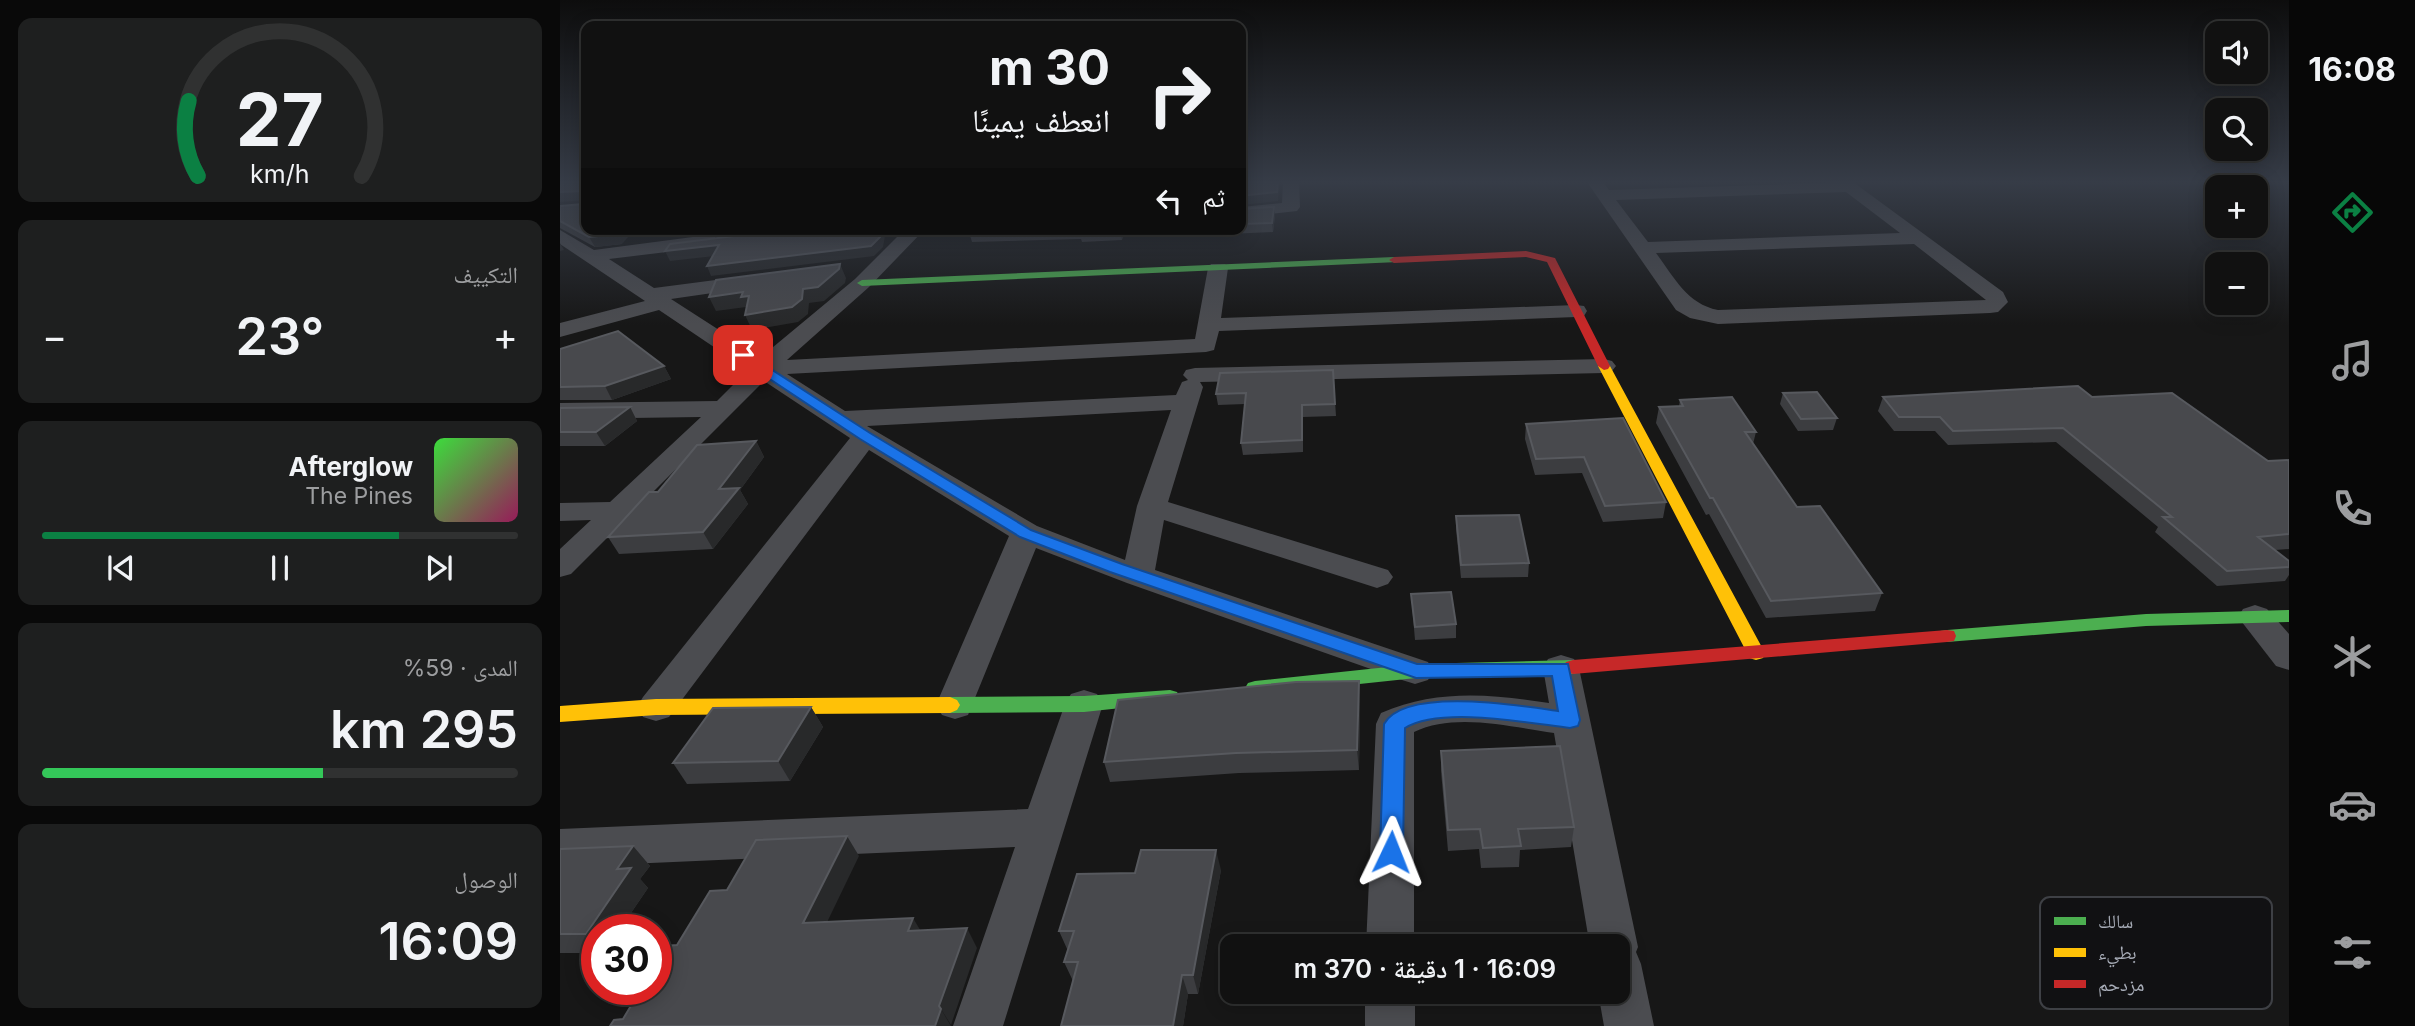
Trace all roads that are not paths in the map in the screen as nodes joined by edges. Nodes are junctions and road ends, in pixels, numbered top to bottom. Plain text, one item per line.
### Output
1 (1630, 230) edge
2 (1908, 230) edge
3 (656, 235) edge
4 (910, 235) edge
5 (560, 236) edge
6 (731, 238) edge
7 (1919, 238) junction
8 (651, 247) junction
9 (1643, 248) junction
10 (579, 257) edge
11 (1218, 268) junction
12 (858, 275) junction
13 (772, 278) edge
14 (657, 299) junction
15 (1576, 311) junction
16 (560, 330) edge
17 (1207, 335) junction
18 (1604, 366) junction
19 (763, 368) junction
20 (1195, 375) junction
21 (1185, 402) junction
22 (724, 410) junction
23 (560, 411) edge
24 (854, 428) junction
25 (1152, 506) junction
26 (618, 511) junction
27 (560, 512) edge
28 (1026, 533) junction
29 (560, 567) edge
30 (1138, 576) junction
31 (1377, 577) dead end
32 (2289, 616) edge
33 (2255, 617) junction
34 (1755, 653) junction
35 (2289, 657) edge
36 (1561, 668) junction
37 (1416, 671) junction
38 (1239, 689) edge
39 (1185, 695) edge
40 (1084, 704) junction
41 (955, 705) junction
42 (656, 707) junction
43 (564, 718) edge
44 (1570, 720) junction
45 (1045, 827) junction
46 (560, 848) edge
47 (1390, 934) edge
48 (1611, 934) edge
49 (1390, 1004) edge
50 (1625, 1004) edge
51 (978, 1026) edge
52 (1390, 1026) edge
53 (1629, 1026) edge

1 - 9 street
2 - 7 street
3 - 8 street
4 - 12 street
5 - 10 street
6 - 8 street
7 - 9 street
7 - 9 street
8 - 10 street
10 - 14 street
11 - 12 street
11 - 15 street
11 - 17 street
12 - 19 street
13 - 14 street
14 - 16 street
14 - 19 street
15 - 17 street
15 - 18 street
17 - 19 street
17 - 20 street
18 - 20 street
18 - 34 street
19 - 22 street
19 - 24 street
20 - 21 street
21 - 24 street
21 - 25 street
22 - 23 street
22 - 26 street
24 - 28 street
24 - 42 street
25 - 30 street
25 - 31 street
26 - 27 street
26 - 29 street
28 - 30 street
28 - 41 street
30 - 37 street
32 - 33 street
33 - 34 street
33 - 35 street
34 - 36 street
36 - 37 street
36 - 44 street
37 - 38 street
39 - 40 street
40 - 41 street
40 - 45 street
41 - 42 street
42 - 43 street
44 - 47 street
44 - 48 street
45 - 46 street
45 - 51 street
49 - 52 street
50 - 53 street

